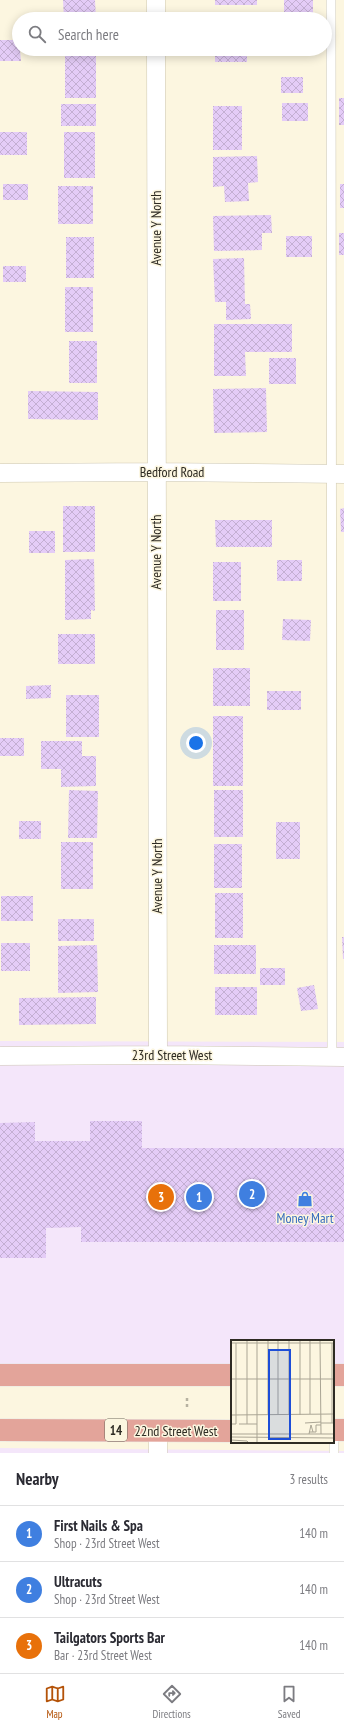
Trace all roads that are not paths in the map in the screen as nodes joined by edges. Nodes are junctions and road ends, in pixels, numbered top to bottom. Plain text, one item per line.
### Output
1 (156, 0) edge
2 (331, 0) edge
3 (156, 12) edge
4 (331, 12) edge
5 (156, 56) edge
6 (332, 56) edge
7 (156, 472) junction
8 (0, 473) edge
9 (338, 474) edge
10 (158, 1055) junction
11 (0, 1056) edge
12 (338, 1057) edge
13 (0, 1375) edge
14 (231, 1375) edge
15 (334, 1375) edge
16 (344, 1376) edge
17 (0, 1430) edge
18 (158, 1430) junction
19 (337, 1430) edge
20 (231, 1431) edge
21 (158, 1453) edge
22 (334, 1453) edge

1 - 3 street
2 - 4 lane
5 - 7 street, Avenue Y North
6 - 9 lane
7 - 8 street, Bedford Road
7 - 9 street, Bedford Road
7 - 10 street, Avenue Y North
9 - 12 lane
10 - 11 street, 23rd Street West
10 - 12 street, 23rd Street West
13 - 14 main road
15 - 16 main road
17 - 18 main road, 22nd Street West / 14
18 - 20 main road, 22nd Street West / 14
18 - 21 street
19 - 22 lane

